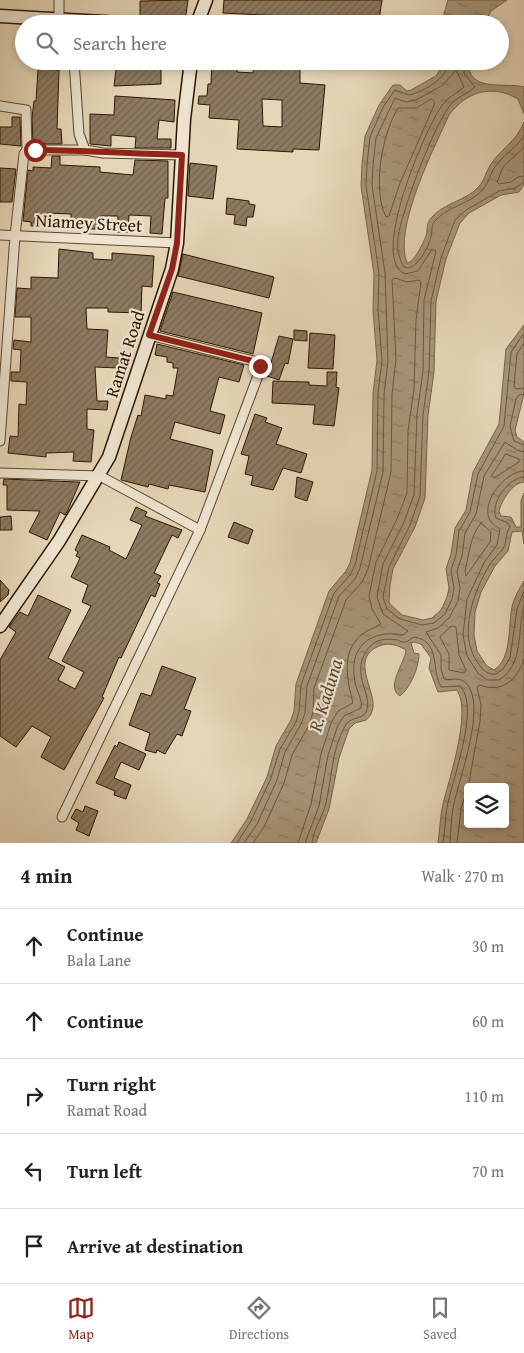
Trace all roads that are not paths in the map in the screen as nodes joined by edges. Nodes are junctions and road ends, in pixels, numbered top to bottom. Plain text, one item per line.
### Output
1 (59, 0) edge
2 (206, 0) edge
3 (65, 15) edge
4 (200, 15) edge
5 (0, 16) edge
6 (15, 17) edge
7 (75, 70) edge
8 (190, 70) edge
9 (0, 106) edge
10 (27, 150) junction
11 (85, 150) junction
12 (182, 155) junction
13 (0, 235) edge
14 (15, 236) junction
15 (177, 243) junction
16 (149, 335) junction
17 (0, 441) edge
18 (0, 472) edge
19 (100, 476) junction
20 (200, 530) junction
21 (0, 626) edge
22 (62, 817) dead end

1 - 3 street
2 - 4 street
5 - 6 street
7 - 11 street
8 - 12 street, Ramat Road
9 - 10 street
10 - 11 street
10 - 14 street
11 - 12 street
12 - 15 street, Ramat Road
13 - 14 street, Niamey Street
14 - 15 street, Niamey Street
14 - 17 street
15 - 16 street, Ramat Road
16 - 19 street, Ramat Road
16 - 20 street
18 - 19 street
19 - 20 street
19 - 21 street, Ramat Road
20 - 22 street

